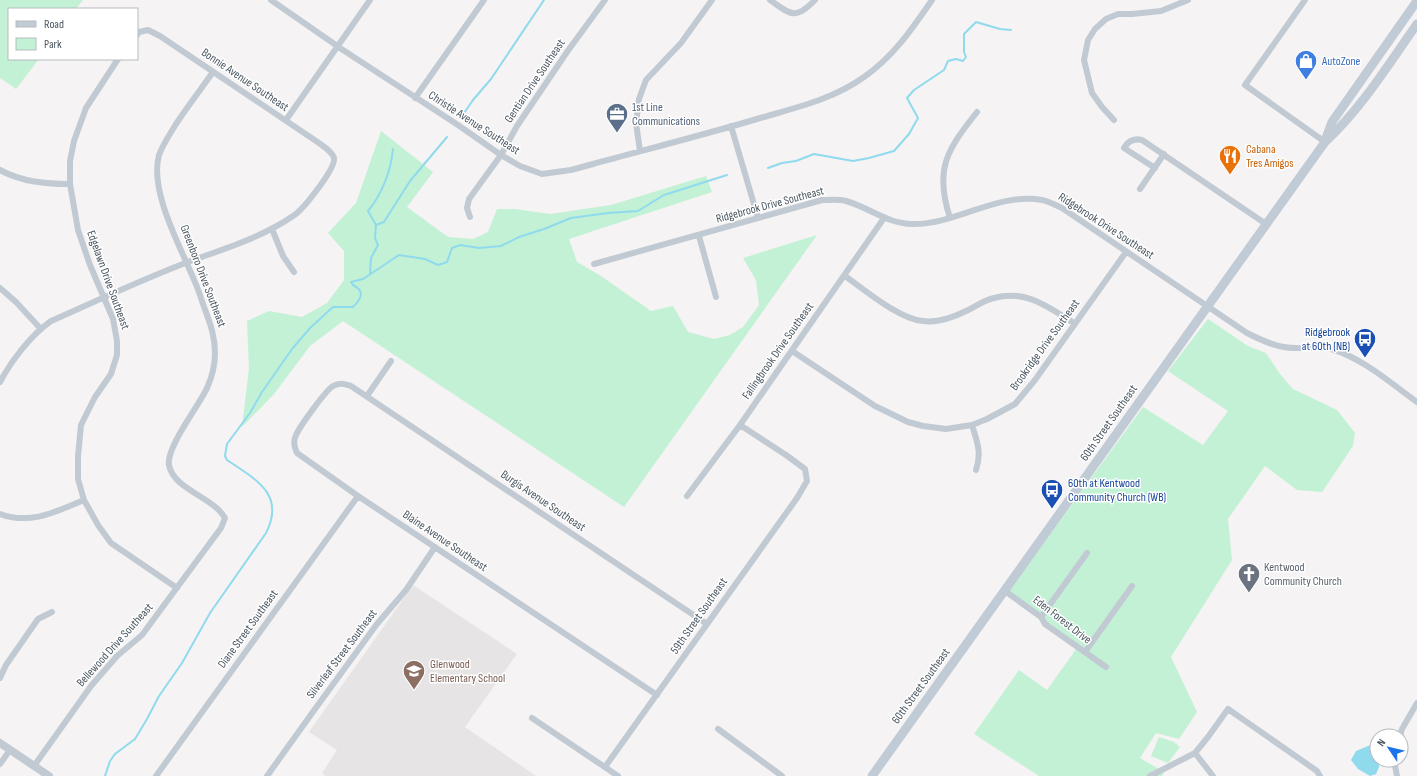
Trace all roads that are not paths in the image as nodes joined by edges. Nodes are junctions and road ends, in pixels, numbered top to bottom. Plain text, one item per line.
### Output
1 (271, 0) edge
2 (370, 0) edge
3 (484, 0) edge
4 (605, 0) edge
5 (712, 0) edge
6 (770, 0) edge
7 (815, 0) edge
8 (932, 0) edge
9 (1188, 0) edge
10 (1305, 0) edge
11 (1417, 2) edge
12 (1417, 24) edge
13 (138, 33) edge
14 (337, 46) junction
15 (1381, 52) junction
16 (117, 60) edge
17 (1385, 69) junction
18 (213, 72) junction
19 (415, 98) junction
20 (977, 112) dead end
21 (286, 120) junction
22 (1114, 120) dead end
23 (731, 126) junction
24 (1325, 142) junction
25 (640, 151) junction
26 (1164, 154) junction
27 (501, 155) junction
28 (1155, 168) junction
29 (0, 170) edge
30 (70, 184) junction
31 (1140, 189) dead end
32 (470, 218) dead end
33 (758, 218) junction
34 (884, 218) junction
35 (950, 218) junction
36 (1266, 224) junction
37 (272, 229) junction
38 (699, 236) junction
39 (1126, 252) junction
40 (187, 262) junction
41 (594, 264) dead end
42 (294, 272) dead end
43 (845, 276) junction
44 (0, 288) edge
45 (104, 297) junction
46 (716, 297) dead end
47 (1207, 306) junction
48 (1074, 323) junction
49 (40, 328) junction
50 (792, 351) junction
51 (391, 361) dead end
52 (0, 382) edge
53 (367, 396) junction
54 (1417, 402) edge
55 (740, 425) junction
56 (972, 425) junction
57 (976, 470) dead end
58 (358, 496) junction
59 (687, 496) dead end
60 (84, 500) junction
61 (0, 514) edge
62 (225, 518) joint
63 (435, 547) junction
64 (1087, 553) dead end
65 (1132, 586) dead end
66 (177, 588) junction
67 (1005, 591) junction
68 (52, 612) dead end
69 (1041, 617) junction
70 (707, 624) junction
71 (1085, 652) junction
72 (1106, 667) dead end
73 (0, 678) edge
74 (657, 695) junction
75 (1417, 703) edge
76 (532, 718) dead end
77 (1403, 728) edge
78 (718, 729) dead end
79 (0, 743) edge
80 (10, 750) junction
81 (1195, 754) junction
82 (0, 764) edge
83 (34, 766) junction
84 (604, 767) junction
85 (49, 776) edge
86 (156, 776) edge
87 (267, 776) edge
88 (618, 776) edge
89 (782, 776) edge
90 (872, 776) edge
91 (1150, 776) edge
92 (1213, 776) edge
93 (1320, 776) edge

1 - 14 street, Christie Avenue Southeast
2 - 14 street
3 - 19 street
4 - 27 street, Gentian Drive Southeast
5 - 25 street
6 - 7 street
8 - 23 street, Christie Avenue Southeast
9 - 22 street
10 - 24 street
11 - 15 main road, 60th Street Southeast
12 - 17 main road, 60th Street Southeast
13 - 18 street, Bonnie Avenue Southeast
14 - 19 street, Christie Avenue Southeast
14 - 21 street
15 - 17 main road
15 - 24 main road, 60th Street Southeast
16 - 30 street, Edgelawn Drive Southeast
17 - 24 main road, 60th Street Southeast
18 - 21 street, Bonnie Avenue Southeast
18 - 40 street, Greenboro Drive Southeast
19 - 27 street, Christie Avenue Southeast
20 - 35 street
21 - 37 street, Bonnie Avenue Southeast
23 - 25 street, Christie Avenue Southeast
23 - 33 street
24 - 36 main road, 60th Street Southeast
25 - 27 street, Christie Avenue Southeast
26 - 28 street
26 - 28 street
26 - 36 street
27 - 32 street, Gentian Drive Southeast
28 - 31 street
29 - 30 street
30 - 45 street, Edgelawn Drive Southeast
33 - 34 street, Ridgebrook Drive Southeast
33 - 38 street, Ridgebrook Drive Southeast
34 - 35 street, Ridgebrook Drive Southeast
34 - 43 street, Fallingbrook Drive Southeast
35 - 39 street, Ridgebrook Drive Southeast
36 - 47 main road, 60th Street Southeast
37 - 40 street
37 - 42 street
38 - 41 street, Ridgebrook Drive Southeast
38 - 46 street
39 - 47 street, Ridgebrook Drive Southeast
39 - 48 street, Brookridge Drive Southeast
40 - 45 street
40 - 62 street, Greenboro Drive Southeast
43 - 48 street
43 - 50 street, Fallingbrook Drive Southeast
44 - 49 street
45 - 49 street
45 - 60 street, Edgelawn Drive Southeast
47 - 54 street, Ridgebrook Drive Southeast
47 - 67 main road, 60th Street Southeast
48 - 56 street, Brookridge Drive Southeast
49 - 52 street
50 - 55 street, Fallingbrook Drive Southeast
50 - 56 street, Brookridge Drive Southeast
51 - 53 street
53 - 58 street, Blaine Avenue Southeast
53 - 70 street, Burgis Avenue Southeast
55 - 59 street, Fallingbrook Drive Southeast
55 - 70 street, 59th Street Southeast
56 - 57 street
58 - 63 street, Blaine Avenue Southeast
58 - 86 street, Diane Street Southeast
60 - 61 street
60 - 66 street, Edgelawn Drive Southeast
62 - 66 street, Bellewood Drive Southeast
63 - 74 street, Blaine Avenue Southeast
63 - 87 street, Silverleaf Street Southeast
64 - 69 street
65 - 71 street
66 - 83 street, Bellewood Drive Southeast
67 - 69 street, Eden Forest Drive
67 - 90 main road, 60th Street Southeast
68 - 73 street
69 - 71 street, Eden Forest Drive
70 - 74 street, 59th Street Southeast
71 - 72 street, Eden Forest Drive
74 - 84 street, 59th Street Southeast
75 - 77 street
76 - 84 street
78 - 89 street
79 - 80 street
80 - 82 street
80 - 83 street
81 - 91 street
81 - 92 street
81 - 93 street
83 - 85 street
84 - 88 street

